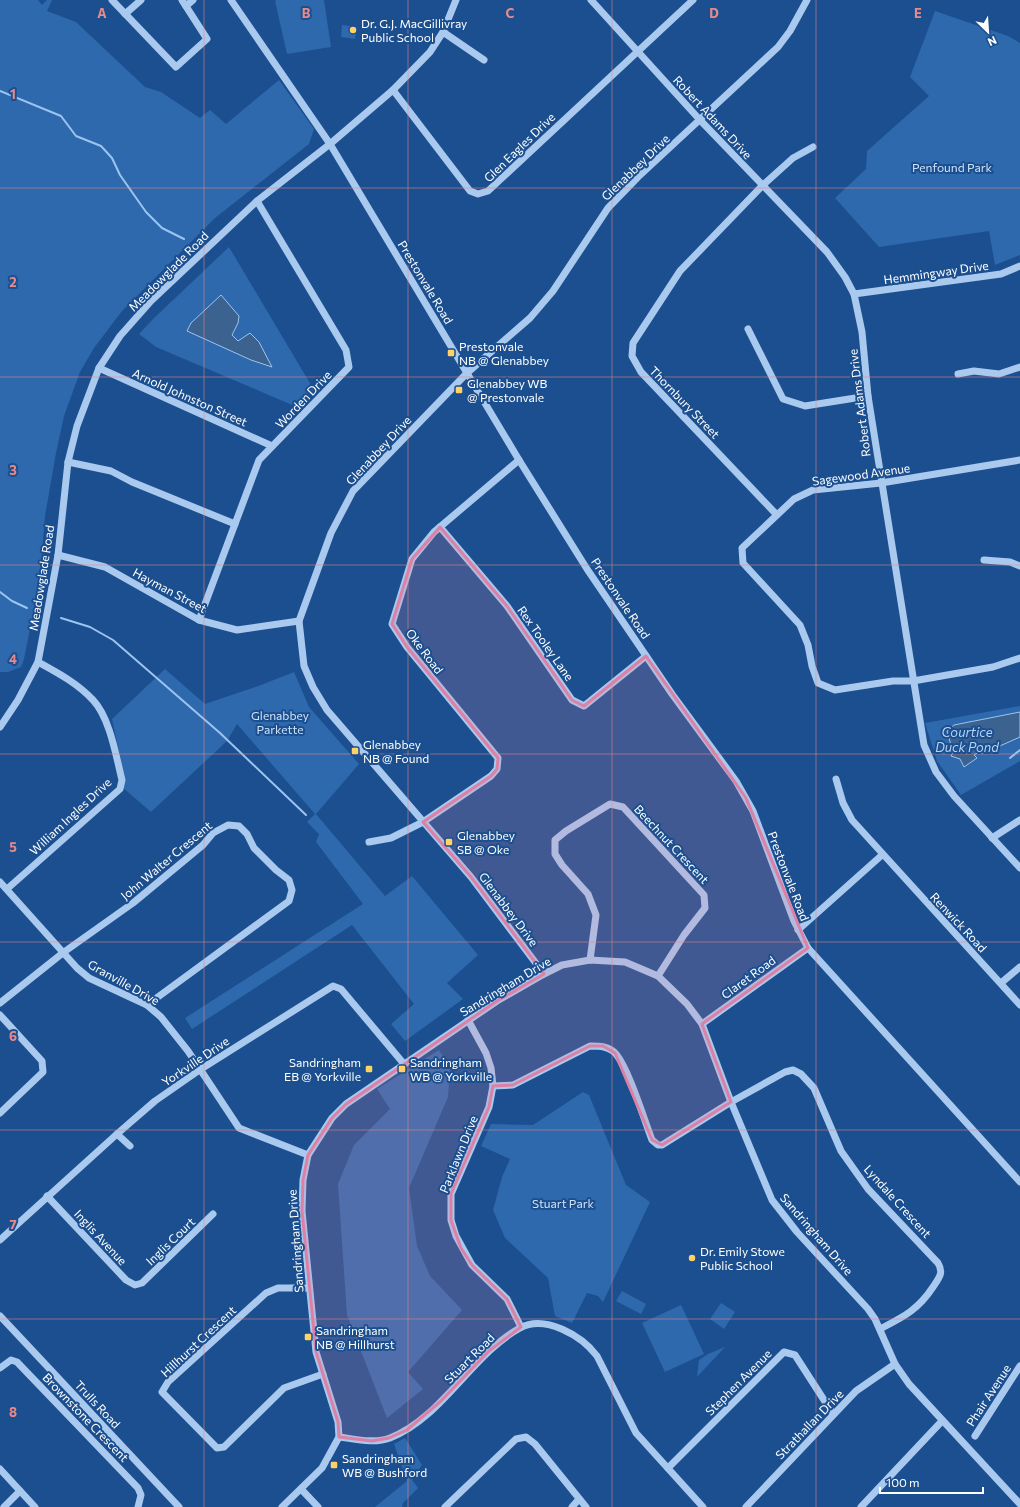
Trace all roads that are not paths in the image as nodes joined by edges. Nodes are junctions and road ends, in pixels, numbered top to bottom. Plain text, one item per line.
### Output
1 (112, 0) edge
2 (141, 0) edge
3 (193, 0) edge
4 (232, 0) edge
5 (456, 0) edge
6 (592, 0) edge
7 (693, 0) edge
8 (807, 0) edge
9 (184, 3) edge
10 (125, 14) junction
11 (443, 32) junction
12 (637, 51) junction
13 (484, 60) dead end
14 (393, 90) junction
15 (700, 120) junction
16 (330, 144) junction
17 (813, 147) dead end
18 (762, 186) junction
19 (257, 201) junction
20 (1020, 266) edge
21 (854, 294) junction
22 (748, 329) dead end
23 (1020, 367) edge
24 (99, 368) junction
25 (467, 373) junction
26 (958, 374) dead end
27 (868, 396) junction
28 (272, 446) junction
29 (519, 460) junction
30 (1020, 460) edge
31 (68, 462) junction
32 (881, 483) junction
33 (776, 514) junction
34 (234, 524) junction
35 (440, 527) junction
36 (58, 554) junction
37 (984, 560) dead end
38 (1020, 566) edge
39 (199, 620) junction
40 (299, 621) junction
41 (646, 656) junction
42 (1020, 658) edge
43 (38, 662) junction
44 (913, 681) junction
45 (0, 727) edge
46 (836, 778) dead end
47 (1020, 820) edge
48 (423, 822) junction
49 (992, 838) junction
50 (369, 842) dead end
51 (882, 855) junction
52 (1020, 868) edge
53 (0, 882) edge
54 (7, 889) junction
55 (798, 930) junction
56 (808, 948) junction
57 (64, 952) junction
58 (590, 960) junction
59 (1020, 967) edge
60 (544, 974) junction
61 (658, 976) junction
62 (1001, 984) junction
63 (0, 1003) edge
64 (147, 1005) junction
65 (1020, 1005) edge
66 (0, 1015) edge
67 (468, 1020) junction
68 (702, 1024) junction
69 (404, 1064) junction
70 (201, 1069) junction
71 (494, 1086) junction
72 (731, 1102) junction
73 (0, 1113) edge
74 (116, 1134) junction
75 (130, 1146) dead end
76 (308, 1155) junction
77 (1020, 1182) edge
78 (47, 1196) junction
79 (213, 1214) dead end
80 (0, 1240) edge
81 (142, 1283) joint
82 (309, 1288) junction
83 (0, 1316) edge
84 (521, 1327) junction
85 (880, 1329) junction
86 (895, 1364) junction
87 (1020, 1366) edge
88 (0, 1368) edge
89 (323, 1374) junction
90 (833, 1414) junction
91 (942, 1421) junction
92 (975, 1436) dead end
93 (339, 1437) junction
94 (668, 1468) junction
95 (0, 1469) edge
96 (301, 1489) junction
97 (20, 1491) junction
98 (579, 1499) junction
99 (1020, 1504) edge
100 (4, 1507) edge
101 (35, 1507) edge
102 (138, 1507) edge
103 (179, 1507) edge
104 (282, 1507) edge
105 (318, 1507) edge
106 (445, 1507) edge
107 (572, 1507) edge
108 (586, 1507) edge
109 (703, 1507) edge
110 (746, 1507) edge
111 (861, 1507) edge

1 - 10 street
2 - 10 street
3 - 9 street
4 - 16 street, Prestonvale Road
5 - 11 street, Meadowglade Road
6 - 12 street, Robert Adams Drive
7 - 12 street, Glen Eagles Drive
8 - 15 street, Glenabbey Drive
9 - 10 street
11 - 13 street
11 - 14 street, Meadowglade Road
12 - 14 street, Glen Eagles Drive
12 - 15 street, Robert Adams Drive
14 - 16 street, Meadowglade Road
15 - 18 street, Robert Adams Drive
15 - 25 street, Glenabbey Drive
16 - 19 street, Meadowglade Road
16 - 25 street, Prestonvale Road
17 - 18 street, Thornbury Street
18 - 21 street, Robert Adams Drive
18 - 33 street, Thornbury Street
19 - 24 street, Meadowglade Road
19 - 28 street, Worden Drive
20 - 21 street, Hemmingway Drive
21 - 27 street, Robert Adams Drive
22 - 27 street
23 - 26 street
24 - 28 street, Arnold Johnston Street
24 - 31 street, Meadowglade Road
25 - 29 street, Prestonvale Road
25 - 40 street, Glenabbey Drive
27 - 32 street, Robert Adams Drive
28 - 34 street, Worden Drive
29 - 35 street, Oke Road
29 - 41 street, Prestonvale Road
30 - 32 street, Sagewood Avenue
31 - 34 street
31 - 36 street, Meadowglade Road
32 - 33 street, Sagewood Avenue
32 - 44 street, Robert Adams Drive
33 - 44 street, Sagewood Avenue
34 - 39 street, Worden Drive
35 - 41 street, Rex Tooley Lane
35 - 48 street, Oke Road
36 - 39 street, Hayman Street
36 - 43 street, Meadowglade Road
37 - 38 street
39 - 40 street, Hayman Street
40 - 48 street, Glenabbey Drive
41 - 55 street, Prestonvale Road
42 - 44 street
43 - 45 street, Meadowglade Road
43 - 54 street, William Ingles Drive
44 - 49 street, Robert Adams Drive
46 - 51 street, Renwick Road
47 - 49 street
48 - 50 street, Oke Road
48 - 60 street, Glenabbey Drive
49 - 52 street, Robert Adams Drive
51 - 55 street
51 - 62 street, Renwick Road
53 - 54 street, Granville Drive
54 - 57 street, Granville Drive
55 - 56 street, Prestonvale Road
56 - 68 street, Claret Road
56 - 77 street, Prestonvale Road
57 - 63 street
57 - 64 street, Granville Drive
57 - 64 street, John Walter Crescent
58 - 60 street, Sandringham Drive
58 - 61 street, Sandringham Drive
58 - 61 street, Beechnut Crescent
59 - 62 street
60 - 67 street, Sandringham Drive
61 - 68 street, Sandringham Drive
62 - 65 street, Renwick Road
64 - 70 street, Granville Drive
66 - 73 street
67 - 69 street, Sandringham Drive
67 - 71 street, Parklawn Drive
68 - 72 street, Sandringham Drive
69 - 70 street, Yorkville Drive
69 - 76 street, Sandringham Drive
70 - 74 street, Yorkville Drive
70 - 76 street, Granville Drive
71 - 72 street, Lyndale Crescent
71 - 84 street, Parklawn Drive
72 - 85 street, Sandringham Drive
72 - 85 street, Lyndale Crescent
74 - 75 street
74 - 78 street, Yorkville Drive
76 - 82 street, Sandringham Drive
78 - 80 street, Yorkville Drive
78 - 81 street, Inglis Avenue
79 - 81 street, Inglis Court
82 - 89 street, Sandringham Drive
82 - 89 street, Hillhurst Crescent
83 - 103 street, Trulls Road
84 - 93 street, Stuart Road
84 - 94 street
85 - 86 street, Sandringham Drive
86 - 90 street, Strathallan Drive
86 - 91 street, Sandringham Drive
87 - 92 street, Phair Avenue
88 - 102 street, Brownstone Crescent
89 - 93 street, Sandringham Drive
90 - 94 street, Stephen Avenue
90 - 110 street, Strathallan Drive
91 - 99 street, Sandringham Drive
91 - 111 street
93 - 96 street
94 - 109 street
95 - 97 street
96 - 104 street
96 - 105 street
97 - 100 street
97 - 101 street
98 - 106 street
98 - 107 street
98 - 108 street

